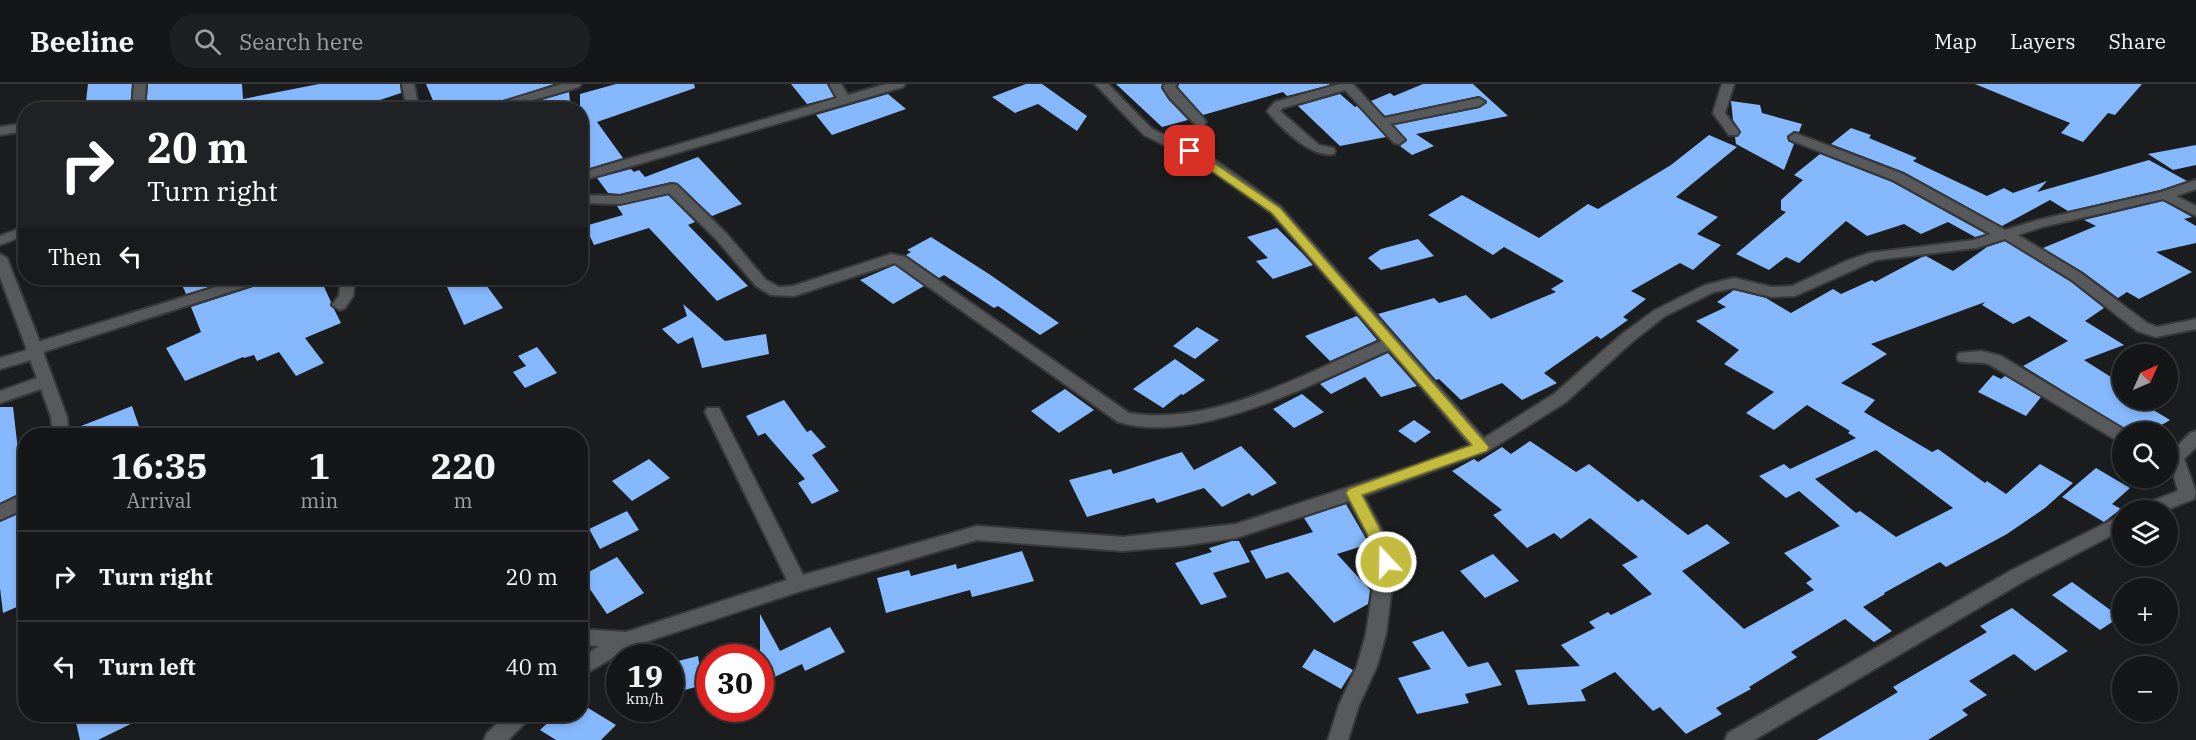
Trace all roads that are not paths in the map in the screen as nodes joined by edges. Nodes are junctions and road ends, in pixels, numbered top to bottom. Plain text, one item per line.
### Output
1 (140, 84) edge
2 (408, 84) edge
3 (575, 84) edge
4 (836, 84) edge
5 (899, 84) edge
6 (1101, 84) edge
7 (1171, 84) edge
8 (1728, 84) edge
9 (1346, 85) edge
10 (845, 101) junction
11 (136, 102) edge
12 (411, 102) edge
13 (511, 102) edge
14 (1479, 102) dead end
15 (1200, 122) dead end
16 (1381, 122) junction
17 (18, 128) edge
18 (0, 131) edge
19 (1733, 132) dead end
20 (1795, 137) dead end
21 (1399, 140) dead end
22 (1329, 151) dead end
23 (588, 175) edge
24 (2196, 184) edge
25 (2165, 195) junction
26 (588, 199) edge
27 (2196, 212) edge
28 (18, 233) edge
29 (2005, 235) junction
30 (0, 241) edge
31 (0, 258) edge
32 (238, 285) edge
33 (347, 285) edge
34 (340, 304) dead end
35 (2196, 324) edge
36 (1392, 343) junction
37 (35, 351) junction
38 (1965, 357) dead end
39 (0, 364) edge
40 (46, 381) junction
41 (0, 397) edge
42 (713, 412) dead end
43 (60, 428) edge
44 (2112, 430) edge
45 (2196, 437) edge
46 (1482, 447) junction
47 (2178, 454) edge
48 (2178, 475) edge
49 (1354, 493) junction
50 (2192, 496) edge
51 (18, 504) edge
52 (0, 513) edge
53 (2112, 527) edge
54 (798, 584) junction
55 (588, 638) edge
56 (626, 640) junction
57 (588, 664) edge
58 (513, 722) edge
59 (494, 740) edge
60 (1338, 740) edge
61 (1735, 740) edge

1 - 11 street
2 - 12 street
3 - 13 street
4 - 10 street
5 - 10 street
6 - 36 street
7 - 15 street
8 - 19 street
9 - 16 street
9 - 22 street
10 - 23 street
14 - 16 street
16 - 21 street
17 - 18 street
20 - 29 street
24 - 25 street
25 - 27 street
25 - 29 street
26 - 36 street
28 - 30 street
29 - 35 street
29 - 46 street
31 - 37 street
32 - 37 street
33 - 34 street
36 - 46 street
37 - 39 street
37 - 40 street
38 - 44 street
40 - 41 street
40 - 43 street
42 - 54 street
45 - 47 street
46 - 49 street
48 - 50 street
49 - 54 street
49 - 60 street
51 - 52 street
53 - 61 street
54 - 56 street
55 - 56 street
56 - 57 street
58 - 59 street

